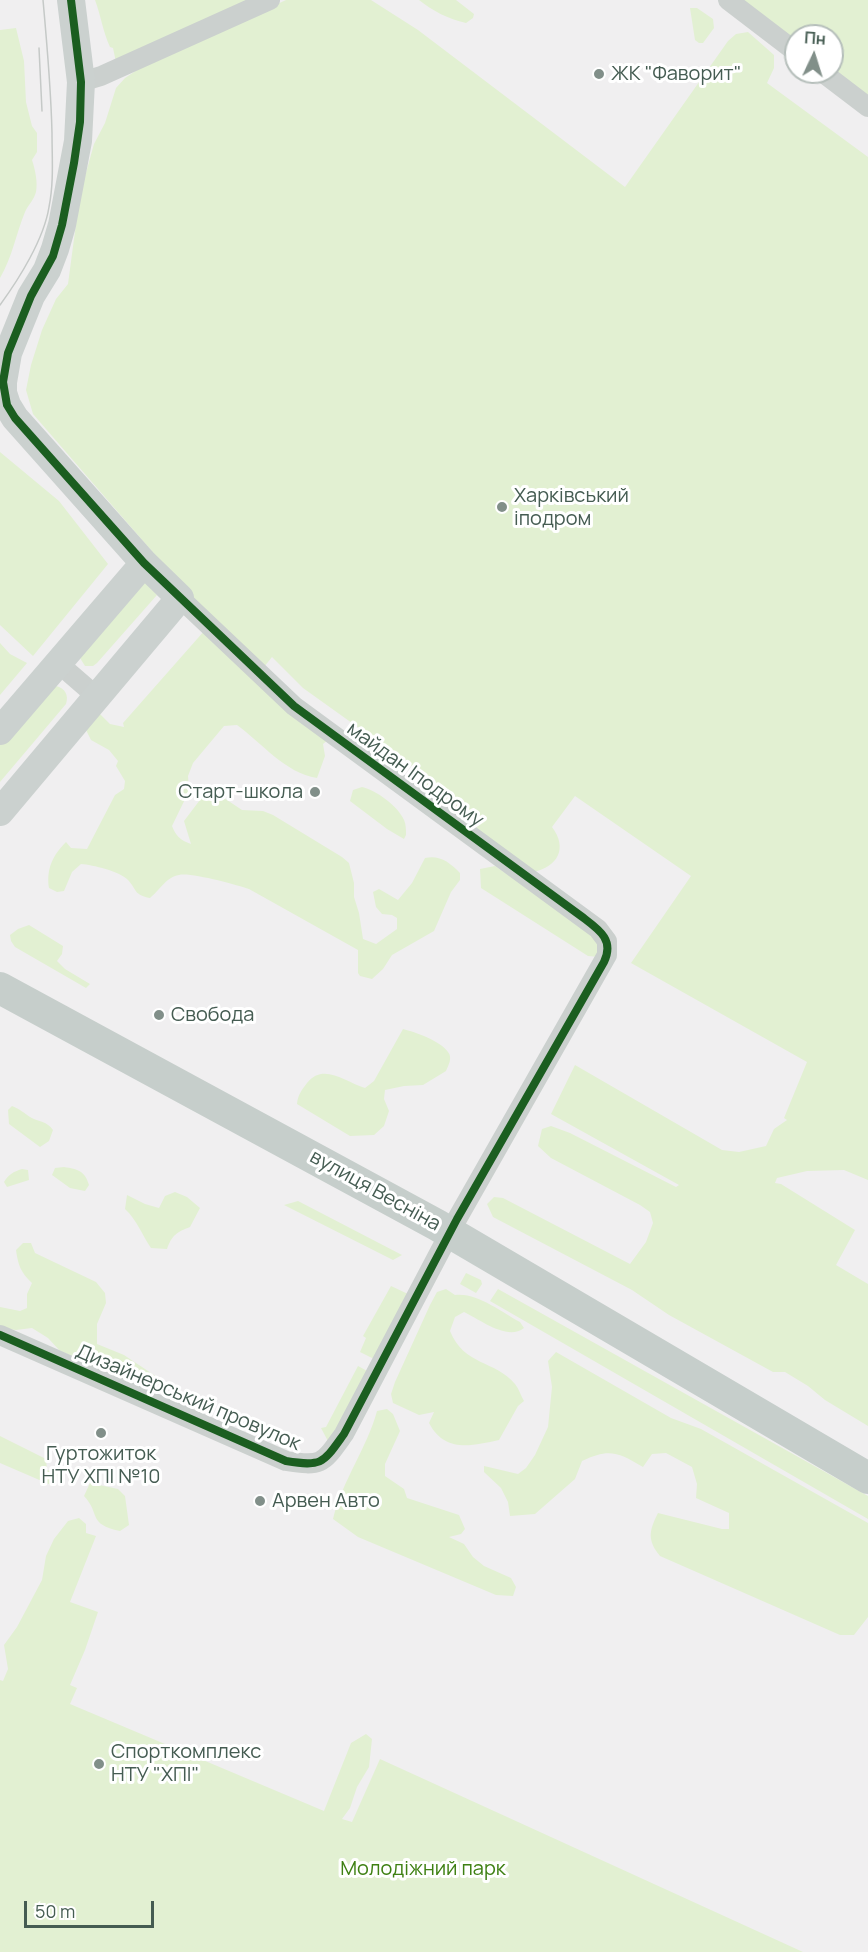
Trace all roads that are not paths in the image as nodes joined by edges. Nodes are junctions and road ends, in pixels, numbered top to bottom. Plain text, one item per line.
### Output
1 (71, 0) edge
2 (270, 0) edge
3 (728, 0) edge
4 (784, 43) edge
5 (81, 82) junction
6 (838, 84) edge
7 (868, 107) edge
8 (2, 373) edge
9 (144, 563) junction
10 (180, 598) junction
11 (58, 663) junction
12 (96, 696) junction
13 (0, 731) edge
14 (0, 812) edge
15 (0, 988) edge
16 (450, 1232) junction
17 (0, 1335) edge
18 (868, 1478) edge

1 - 5 street, майдан Іподрому
2 - 5 street
3 - 4 street
5 - 8 street, майдан Іподрому
6 - 7 street
8 - 9 street, майдан Іподрому
9 - 10 street, майдан Іподрому
9 - 11 street
10 - 12 street
10 - 16 street, майдан Іподрому
11 - 12 street
11 - 13 street
12 - 14 street
15 - 16 main road, вулиця Весніна
16 - 17 street, Дизайнерський провулок
16 - 18 main road, вулиця Весніна

